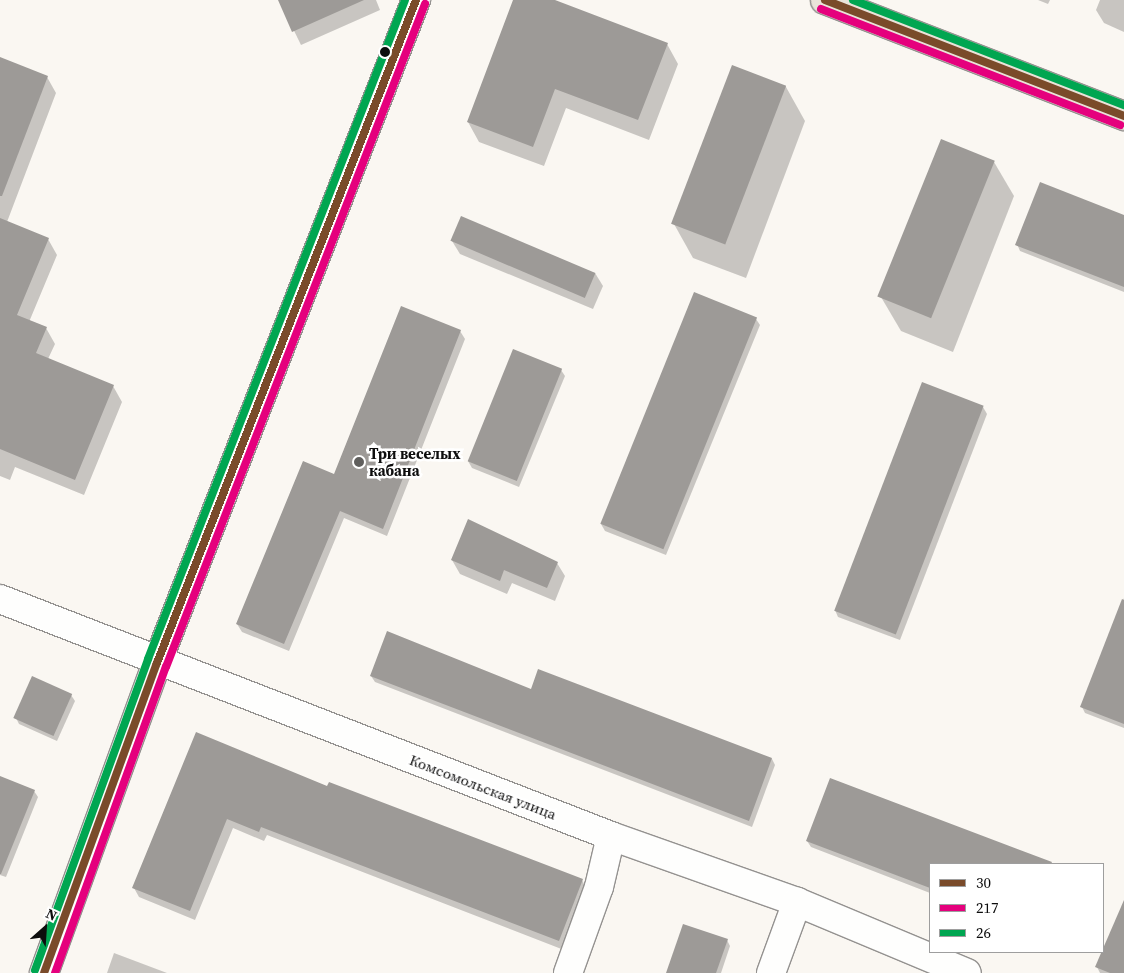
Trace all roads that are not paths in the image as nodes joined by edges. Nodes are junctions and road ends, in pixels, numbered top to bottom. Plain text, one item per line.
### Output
1 (416, 0) edge
2 (825, 0) edge
3 (1124, 116) edge
4 (0, 599) edge
5 (158, 663) junction
6 (612, 836) junction
7 (797, 902) junction
8 (44, 973) edge
9 (568, 973) edge
10 (771, 973) edge
11 (967, 973) edge

1 - 5 street
2 - 3 main road
4 - 5 street, Комсомольская улица
5 - 6 street, Комсомольская улица
5 - 8 street
6 - 7 street, Комсомольская улица
6 - 9 street
7 - 10 street
7 - 11 street, Комсомольская улица

